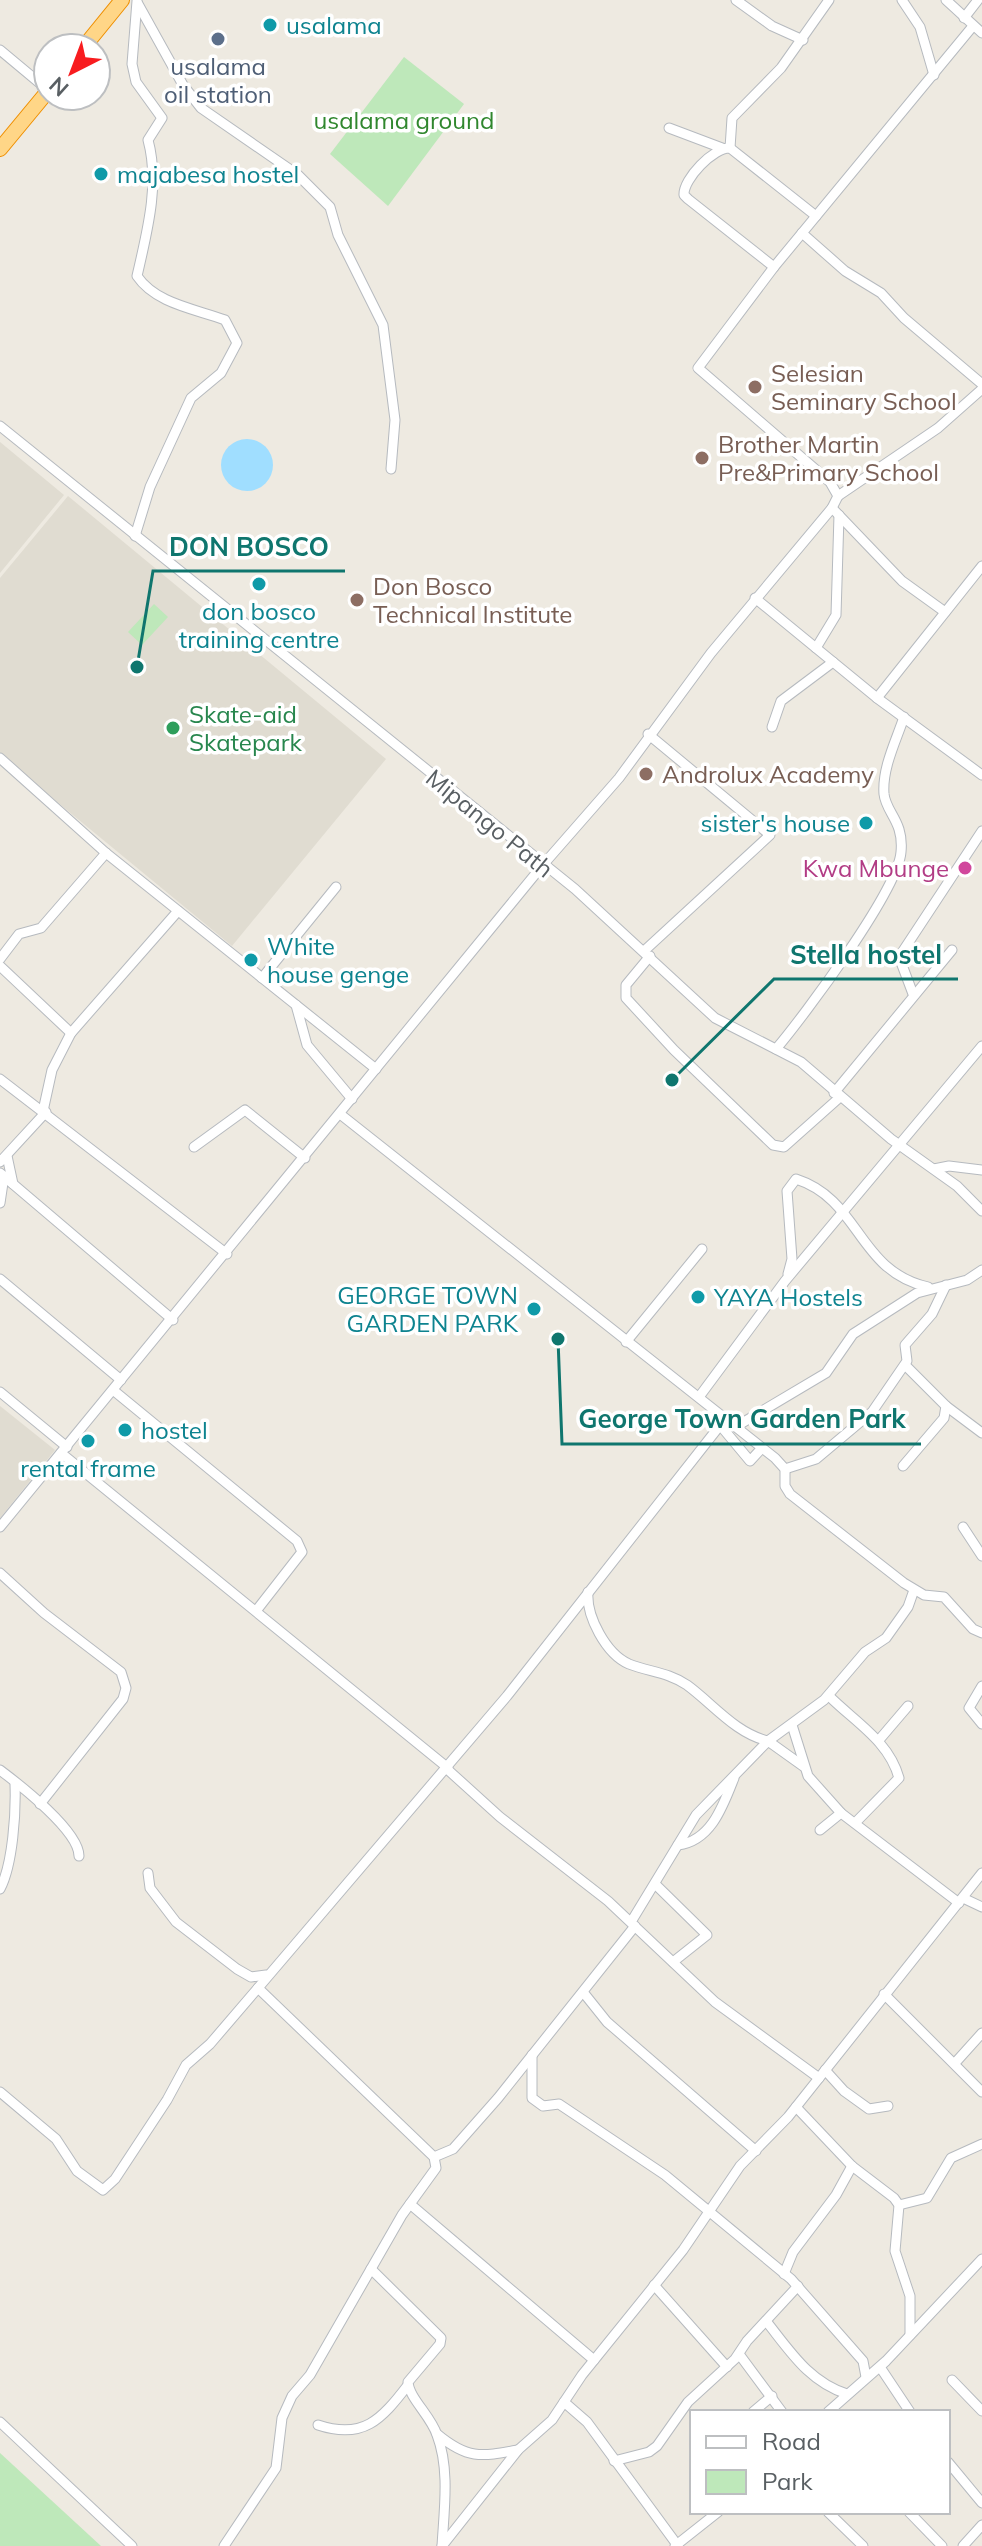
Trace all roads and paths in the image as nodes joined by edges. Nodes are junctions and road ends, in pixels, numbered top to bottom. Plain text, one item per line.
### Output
1 (122, 0) edge
2 (136, 0) edge
3 (736, 0) edge
4 (829, 0) edge
5 (902, 0) edge
6 (946, 0) edge
7 (978, 0) edge
8 (964, 18) junction
9 (973, 26) junction
10 (96, 32) edge
11 (982, 33) edge
12 (803, 40) junction
13 (0, 50) edge
14 (934, 75) junction
15 (32, 77) edge
16 (32, 110) edge
17 (669, 128) dead end
18 (726, 148) junction
19 (0, 149) edge
20 (816, 216) junction
21 (802, 233) junction
22 (774, 267) junction
23 (982, 386) edge
24 (0, 426) edge
25 (391, 469) dead end
26 (838, 496) junction
27 (836, 511) junction
28 (135, 536) junction
29 (982, 566) edge
30 (755, 598) junction
31 (945, 612) junction
32 (816, 648) junction
33 (833, 662) junction
34 (877, 698) junction
35 (904, 717) junction
36 (772, 727) dead end
37 (648, 734) junction
38 (0, 758) edge
39 (982, 775) edge
40 (982, 831) edge
41 (106, 853) junction
42 (542, 866) junction
43 (336, 887) dead end
44 (178, 911) junction
45 (952, 950) dead end
46 (647, 954) junction
47 (0, 959) edge
48 (0, 966) edge
49 (262, 978) junction
50 (913, 994) junction
51 (296, 1005) junction
52 (71, 1033) junction
53 (982, 1046) edge
54 (776, 1049) junction
55 (376, 1069) junction
56 (0, 1079) edge
57 (836, 1095) junction
58 (352, 1099) junction
59 (44, 1112) junction
60 (340, 1114) junction
61 (898, 1145) junction
62 (194, 1147) dead end
63 (305, 1158) junction
64 (3, 1159) edge
65 (934, 1169) junction
66 (982, 1170) edge
67 (2, 1174) edge
68 (13, 1184) junction
69 (0, 1203) edge
70 (844, 1210) junction
71 (982, 1211) edge
72 (702, 1249) dead end
73 (227, 1254) junction
74 (982, 1270) edge
75 (0, 1279) edge
76 (785, 1281) junction
77 (946, 1285) junction
78 (931, 1287) junction
79 (173, 1320) junction
80 (626, 1342) junction
81 (905, 1365) junction
82 (121, 1380) junction
83 (113, 1390) junction
84 (0, 1392) edge
85 (699, 1397) junction
86 (946, 1406) junction
87 (723, 1422) junction
88 (737, 1426) junction
89 (982, 1433) edge
90 (761, 1449) junction
91 (64, 1450) junction
92 (903, 1466) dead end
93 (785, 1469) junction
94 (0, 1527) edge
95 (963, 1527) dead end
96 (982, 1556) edge
97 (0, 1573) edge
98 (914, 1590) junction
99 (588, 1592) junction
100 (256, 1611) junction
101 (982, 1633) edge
102 (982, 1686) edge
103 (829, 1696) junction
104 (908, 1706) dead end
105 (982, 1724) edge
106 (792, 1725) junction
107 (879, 1740) junction
108 (768, 1741) junction
109 (803, 1766) junction
110 (448, 1768) junction
111 (0, 1770) edge
112 (735, 1775) junction
113 (15, 1784) junction
114 (40, 1804) junction
115 (841, 1813) junction
116 (855, 1823) junction
117 (820, 1830) dead end
118 (685, 1831) junction
119 (697, 1841) junction
120 (678, 1845) junction
121 (79, 1856) dead end
122 (148, 1873) dead end
123 (982, 1873) edge
124 (655, 1884) junction
125 (0, 1889) edge
126 (961, 1900) junction
127 (982, 1907) edge
128 (633, 1924) junction
129 (673, 1962) junction
130 (266, 1975) junction
131 (258, 1988) junction
132 (583, 1992) junction
133 (884, 1994) junction
134 (982, 2033) edge
135 (532, 2055) junction
136 (955, 2063) junction
137 (822, 2074) junction
138 (0, 2092) edge
139 (982, 2092) edge
140 (888, 2106) dead end
141 (796, 2107) junction
142 (982, 2144) edge
143 (756, 2151) junction
144 (434, 2157) junction
145 (852, 2166) junction
146 (410, 2204) junction
147 (899, 2205) junction
148 (710, 2213) junction
149 (982, 2259) edge
150 (371, 2269) junction
151 (784, 2274) junction
152 (654, 2285) junction
153 (798, 2286) junction
154 (766, 2321) junction
155 (910, 2335) junction
156 (739, 2354) junction
157 (594, 2360) junction
158 (727, 2367) junction
159 (880, 2367) junction
160 (866, 2377) junction
161 (952, 2380) dead end
162 (408, 2385) junction
163 (847, 2394) junction
164 (772, 2396) junction
165 (564, 2402) junction
166 (980, 2405) edge
167 (755, 2410) edge
168 (781, 2410) edge
169 (830, 2410) edge
170 (909, 2410) edge
171 (0, 2422) edge
172 (318, 2425) dead end
173 (437, 2434) junction
174 (518, 2450) junction
175 (614, 2461) junction
176 (950, 2464) edge
177 (982, 2503) edge
178 (716, 2514) edge
179 (830, 2514) edge
180 (911, 2514) edge
181 (982, 2525) edge
182 (677, 2545) edge
183 (132, 2546) edge
184 (224, 2546) edge
185 (863, 2546) edge
186 (942, 2546) edge
187 (963, 2546) edge

1 - 10 highway
2 - 25 street
2 - 28 street
3 - 12 street
4 - 12 street
5 - 14 street
6 - 8 street
7 - 8 street
8 - 9 street
9 - 11 street
9 - 14 street
12 - 18 street
13 - 15 street
14 - 20 street
16 - 19 highway
17 - 18 street
18 - 20 street
18 - 22 street
20 - 21 street
21 - 22 street
21 - 23 street
22 - 26 street
23 - 26 street
24 - 28 street, Mipango Path
26 - 27 street
27 - 30 street
27 - 31 street
27 - 32 street
28 - 42 street, Mipango Path
29 - 31 street
30 - 32 street
30 - 37 street
31 - 34 street
32 - 33 street
33 - 34 street
33 - 36 street
34 - 35 street
35 - 39 street
35 - 54 street
37 - 42 street
37 - 46 street
38 - 41 street
40 - 50 street
41 - 44 street
41 - 47 street
42 - 46 street, Mipango Path
42 - 55 street
43 - 49 street
44 - 49 street
44 - 52 street
45 - 50 street
46 - 54 street, Mipango Path
46 - 57 street
48 - 52 street
49 - 51 street
50 - 57 street
51 - 55 street
51 - 58 street
52 - 59 street
53 - 61 street
54 - 57 street, Mipango Path
55 - 58 street
56 - 59 street
57 - 61 street, Mipango Path
58 - 60 street
59 - 64 street
59 - 73 street
60 - 63 street
60 - 80 street
61 - 65 street, Mipango Path
61 - 70 street
62 - 63 street
63 - 73 street
64 - 68 street
65 - 66 street
65 - 71 street, Mipango Path
67 - 68 street
67 - 69 street
68 - 79 street
70 - 76 street
70 - 76 street
70 - 78 street
72 - 80 street
73 - 79 street
74 - 77 street
75 - 82 street
76 - 85 street
77 - 78 street
77 - 81 street
78 - 88 street
79 - 82 street
80 - 85 street
81 - 86 street
81 - 93 street
82 - 83 street
83 - 91 street
83 - 100 street
84 - 91 street
85 - 87 street
86 - 89 street
86 - 92 street
87 - 88 street
87 - 90 street
87 - 99 street
88 - 90 street
90 - 93 street
91 - 94 street
91 - 100 street
93 - 98 street
95 - 96 street
97 - 114 street
98 - 101 street
98 - 103 street
99 - 108 street
99 - 110 street
100 - 110 street
102 - 105 street
103 - 106 street
103 - 107 street
104 - 107 street
106 - 108 street
106 - 109 street
107 - 116 street
108 - 109 street
108 - 112 street
109 - 115 street
110 - 128 street
110 - 130 street
111 - 113 street
112 - 118 street
112 - 119 street
113 - 114 street
113 - 125 street
114 - 121 street
115 - 116 street
115 - 117 street
116 - 126 street
118 - 119 street
118 - 120 street
119 - 120 street
120 - 124 street
122 - 130 street
123 - 126 street
124 - 128 street
124 - 129 street
126 - 127 street
126 - 133 street
128 - 129 street
128 - 132 street
129 - 137 street
130 - 131 street
131 - 138 street
131 - 144 street
132 - 135 street
132 - 143 street
133 - 136 street
133 - 137 street
134 - 136 street
135 - 144 street
135 - 148 street
136 - 139 street
137 - 140 street
137 - 141 street
141 - 143 street
141 - 145 street
142 - 147 street
143 - 148 street
144 - 146 street
145 - 147 street
145 - 151 street
146 - 150 street
146 - 157 street
147 - 155 street
148 - 151 street
148 - 152 street
149 - 155 street
150 - 162 street
150 - 184 street
151 - 153 street
152 - 157 street
152 - 158 street
153 - 154 street
153 - 160 street
154 - 156 street
154 - 163 street
155 - 159 street
156 - 158 street
156 - 164 street
157 - 165 street
158 - 175 street
159 - 160 street
159 - 170 street
160 - 163 street
161 - 166 street
162 - 172 street
162 - 173 street
163 - 169 street
164 - 167 street
164 - 168 street
165 - 174 street
165 - 175 street
171 - 183 street
173 - 174 street
173 - 174 street
175 - 182 street
176 - 177 street
178 - 182 street
179 - 185 street
180 - 186 street
181 - 187 street

